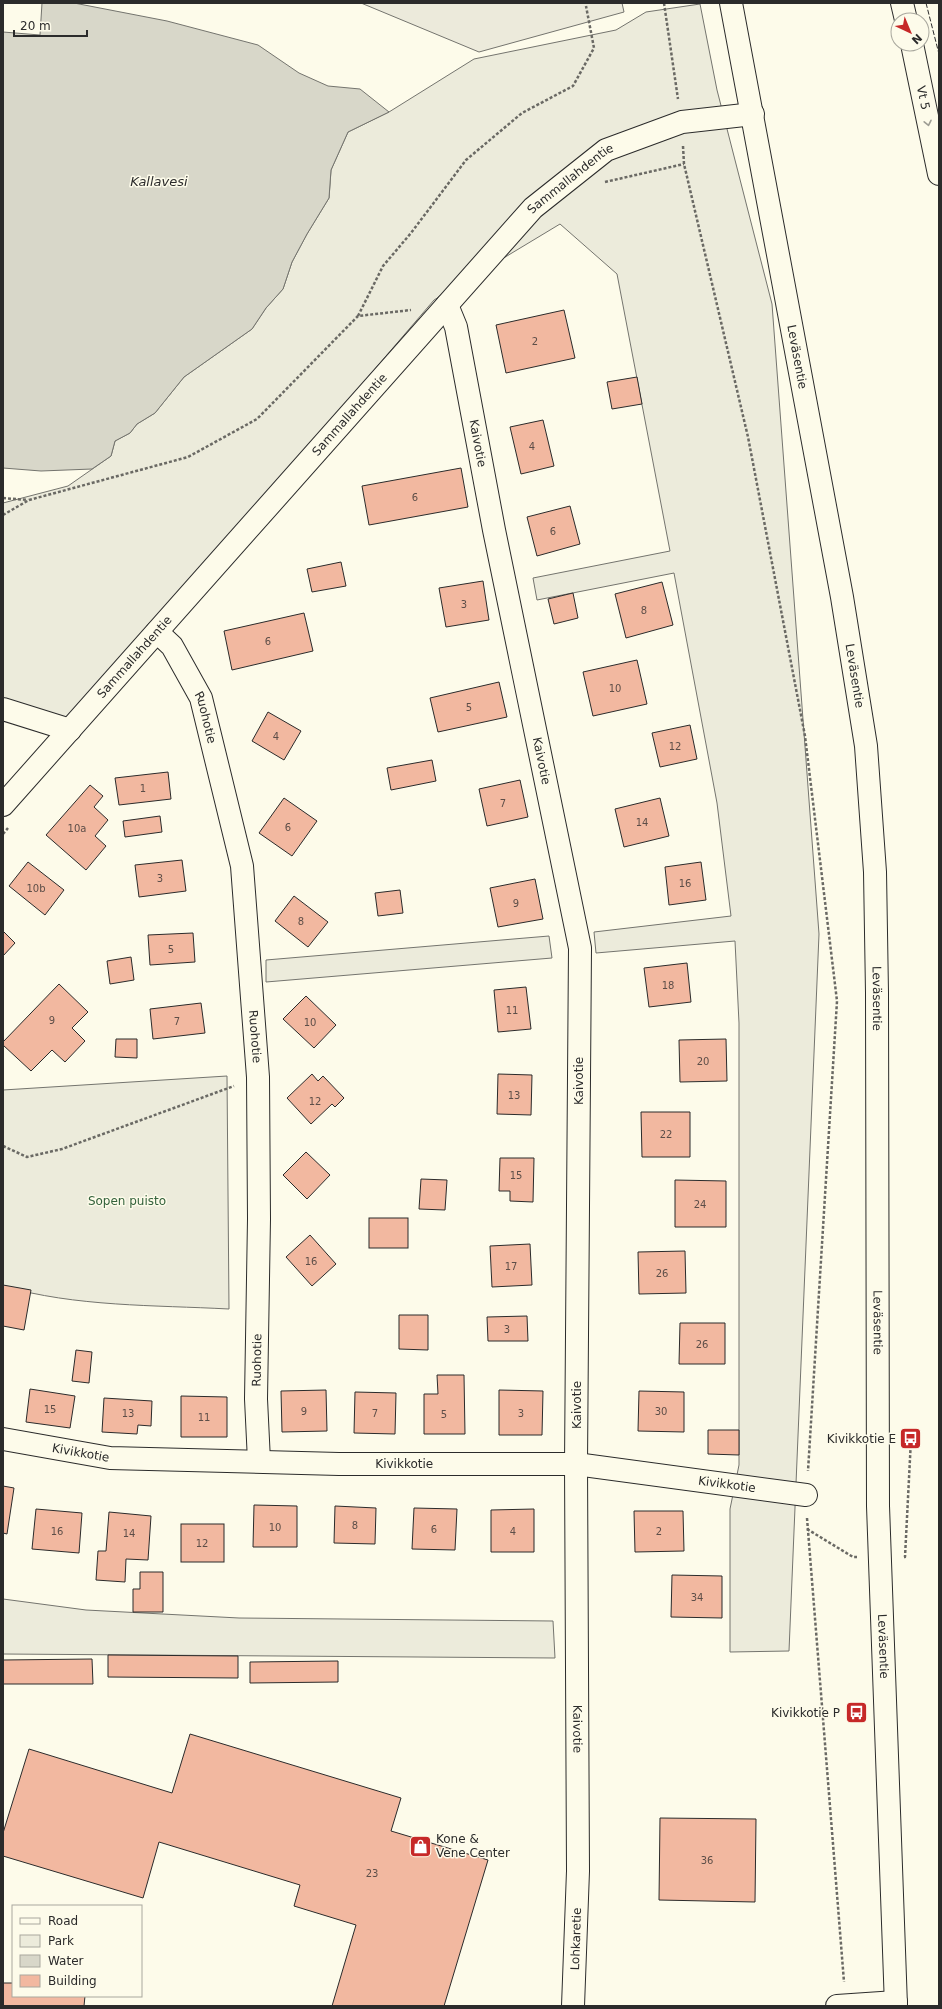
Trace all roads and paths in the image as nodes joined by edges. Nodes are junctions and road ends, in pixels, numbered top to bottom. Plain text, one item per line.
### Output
1 (664, 3) edge
2 (731, 3) edge
3 (586, 6) dead end
4 (914, 52) edge
5 (753, 114) junction
6 (682, 122) junction
7 (684, 164) dead end
8 (939, 174) edge
9 (447, 305) junction
10 (358, 316) junction
11 (3, 498) edge
12 (29, 500) junction
13 (3, 515) edge
14 (157, 632) junction
15 (3, 709) edge
16 (70, 730) junction
17 (3, 805) edge
18 (258, 1077) junction
19 (3, 1146) edge
20 (3, 1439) edge
21 (260, 1461) junction
22 (576, 1464) junction
23 (806, 1495) junction
24 (578, 1871) joint
25 (896, 2004) edge
26 (573, 2006) edge
27 (837, 2006) edge
28 (846, 2006) edge

1 - 6 path
2 - 5 main road, Leväsentie
3 - 10 path
4 -> 8 main road, Vt 5
5 - 6 main road, Sammallahdentie
5 - 25 main road, Leväsentie
6 - 9 main road, Sammallahdentie
7 - 23 path
9 - 10 path
9 - 14 main road, Sammallahdentie
9 - 22 main road, Kaivotie
10 - 12 path
11 - 12 path
12 - 13 path
14 - 16 main road, Sammallahdentie
14 - 18 main road, Ruohotie
15 - 16 main road
16 - 17 main road, Sammallahdentie
18 - 19 path
18 - 21 main road, Ruohotie
20 - 21 main road, Kivikkotie
21 - 22 main road, Kivikkotie
22 - 23 main road, Kivikkotie
22 - 24 main road, Kaivotie
23 - 28 path
24 - 26 main road, Lohkaretie
25 - 28 main road
27 - 28 main road

